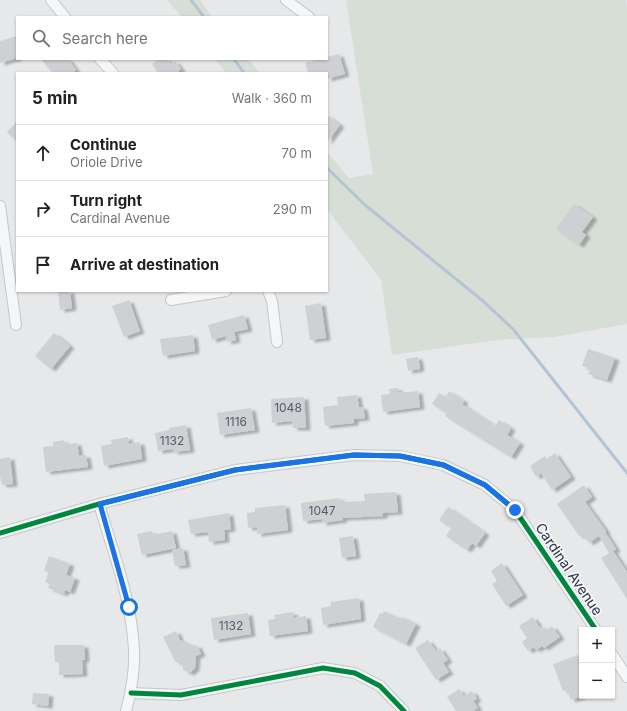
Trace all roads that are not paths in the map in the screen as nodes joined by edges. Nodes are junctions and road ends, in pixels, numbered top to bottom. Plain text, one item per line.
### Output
1 (51, 0) edge
2 (286, 0) edge
3 (64, 16) edge
4 (308, 16) edge
5 (101, 60) edge
6 (112, 72) edge
7 (0, 206) edge
8 (220, 292) edge
9 (268, 292) edge
10 (171, 300) dead end
11 (16, 325) dead end
12 (277, 342) dead end
13 (100, 504) junction
14 (0, 533) edge
15 (594, 627) edge
16 (615, 659) edge
17 (627, 677) edge
18 (131, 693) junction
19 (126, 711) edge
20 (404, 711) edge

1 - 3 street
2 - 4 street
5 - 6 street
7 - 11 street
8 - 10 street
9 - 12 street
13 - 14 street, Cardinal Avenue
13 - 15 street, Cardinal Avenue
13 - 18 street
16 - 17 street
18 - 19 street
18 - 20 street

